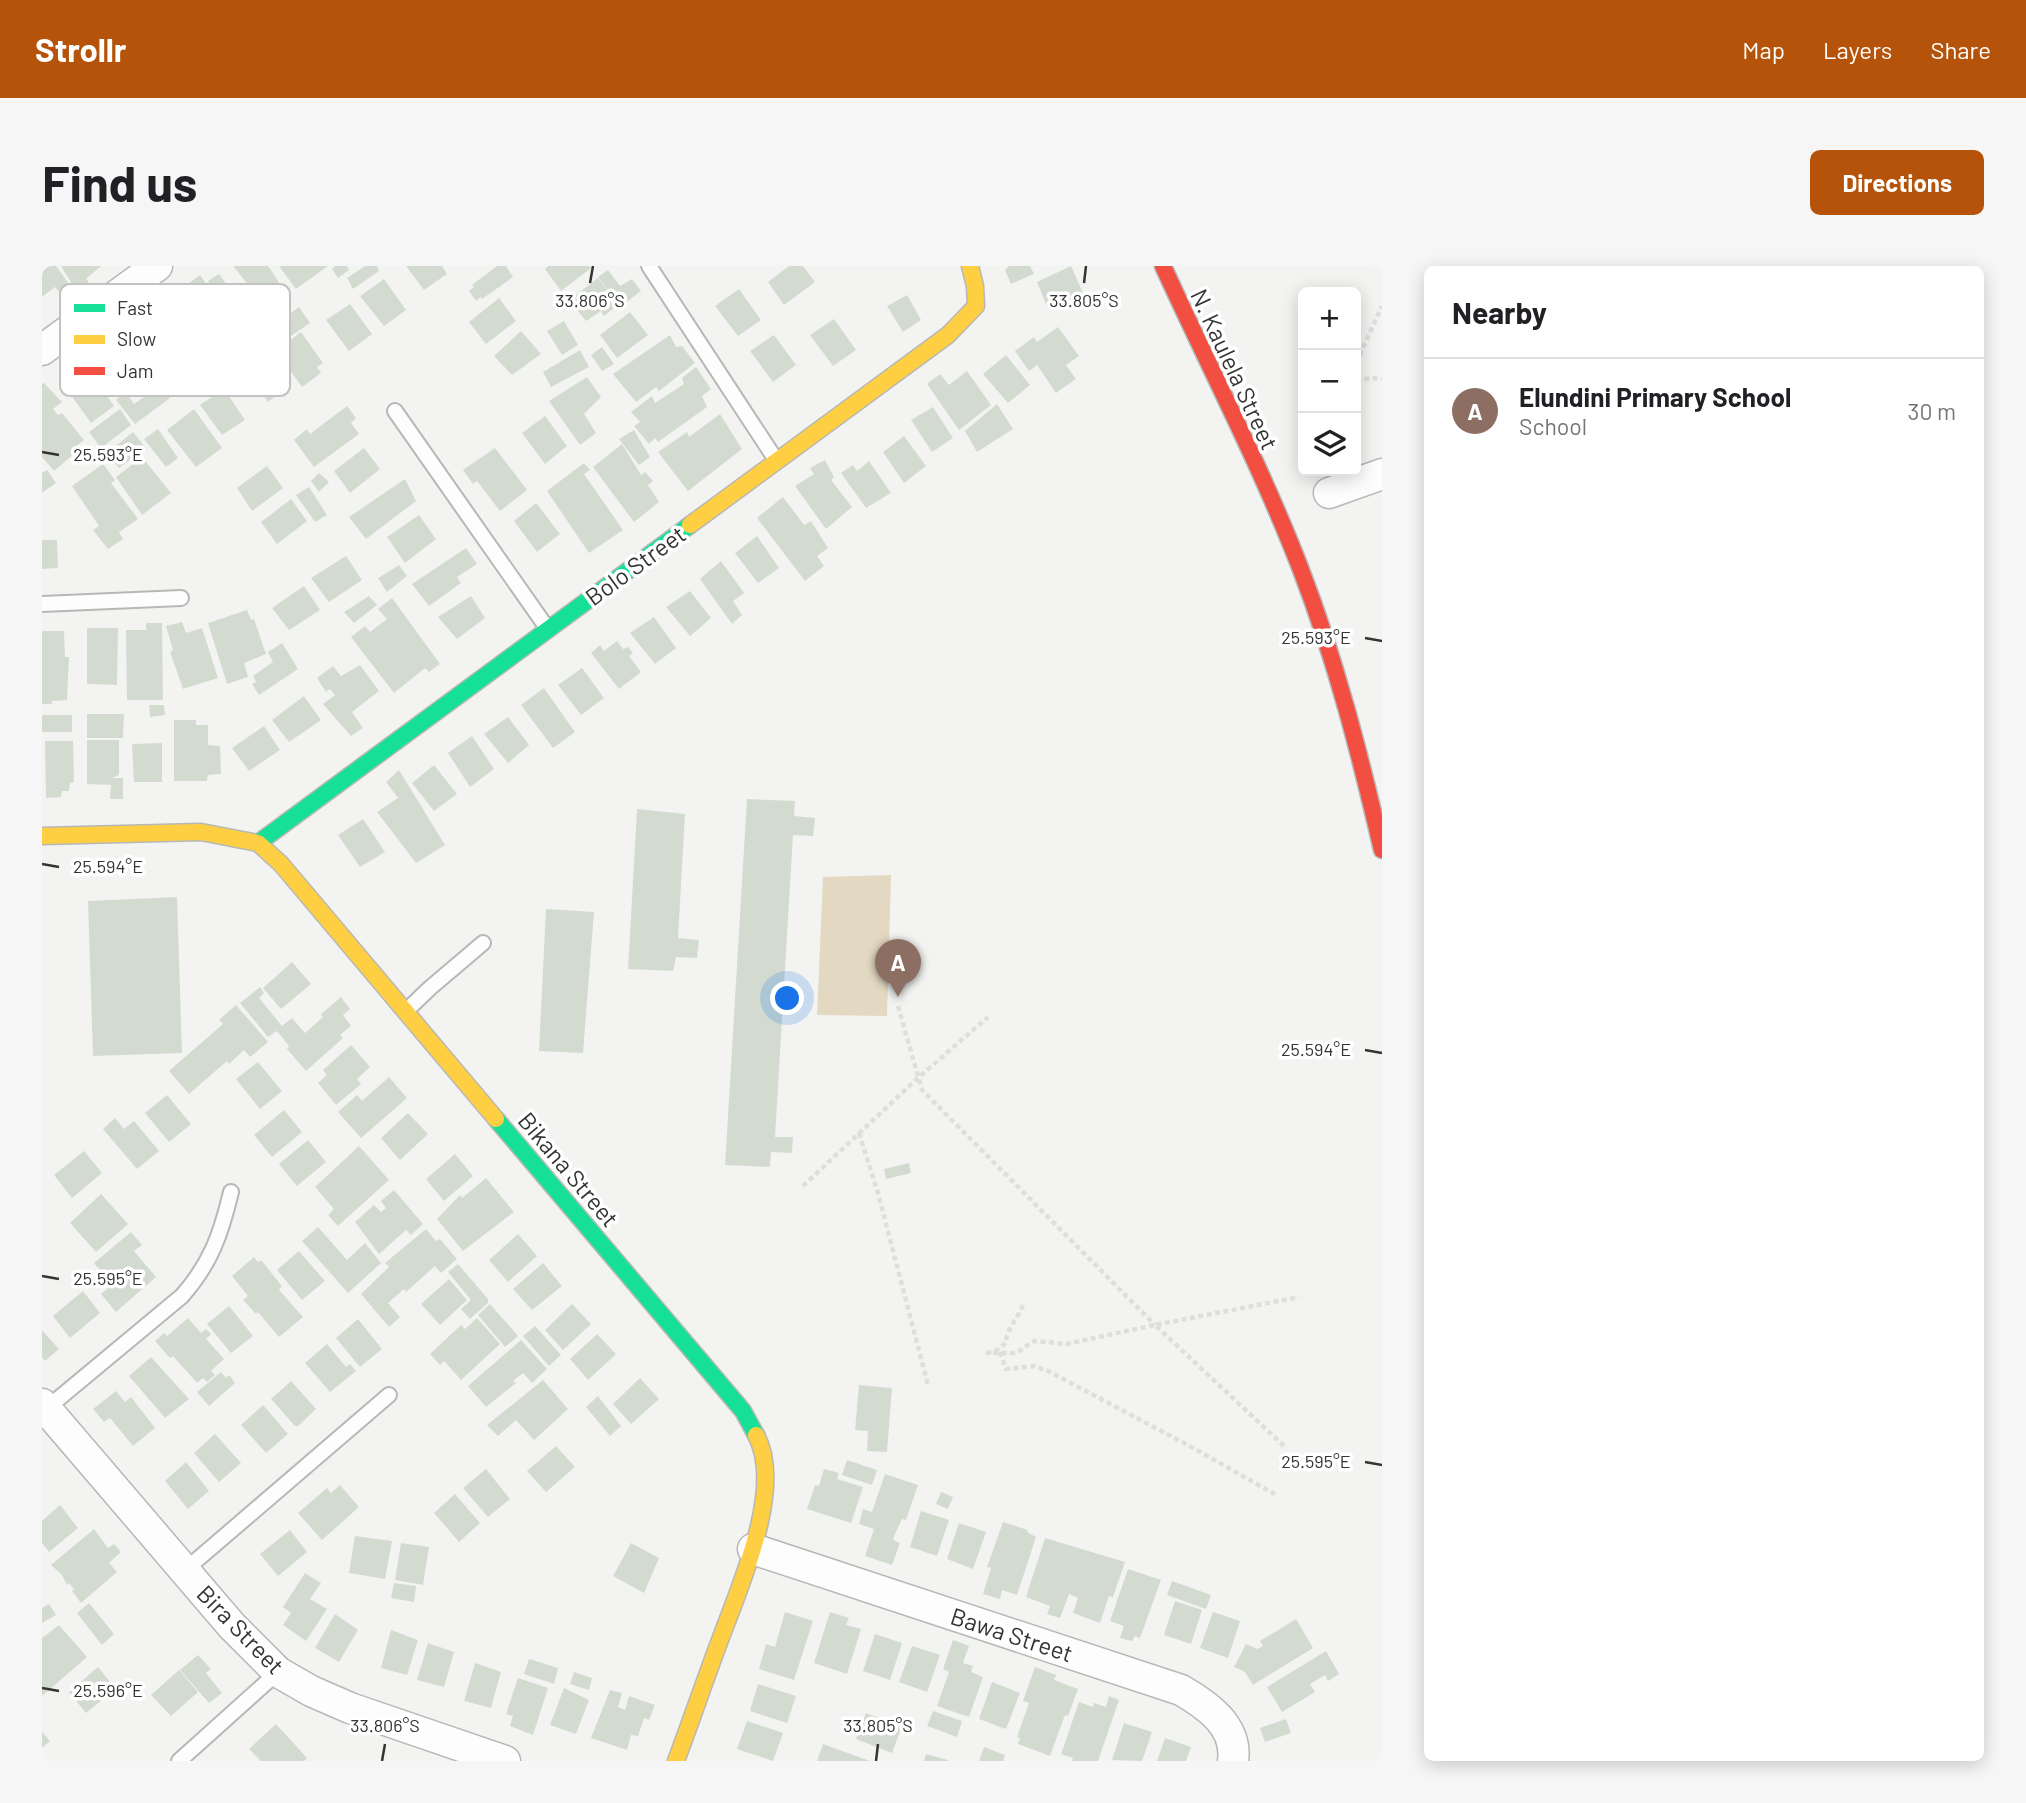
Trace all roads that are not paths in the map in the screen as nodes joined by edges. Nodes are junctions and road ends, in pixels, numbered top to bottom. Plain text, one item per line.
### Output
1 (157, 266) edge
2 (649, 266) edge
3 (970, 266) edge
4 (1163, 266) edge
5 (132, 284) edge
6 (60, 337) edge
7 (42, 350) edge
8 (396, 411) dead end
9 (777, 461) junction
10 (1382, 474) edge
11 (1329, 493) dead end
12 (181, 598) dead end
13 (42, 604) edge
14 (548, 629) junction
15 (42, 836) edge
16 (258, 843) junction
17 (1382, 850) edge
18 (483, 943) dead end
19 (405, 1012) junction
20 (232, 1192) dead end
21 (389, 1395) dead end
22 (44, 1407) edge
23 (753, 1549) junction
24 (184, 1571) junction
25 (278, 1672) junction
26 (179, 1761) edge
27 (505, 1761) edge
28 (676, 1761) edge
29 (1233, 1761) edge

1 - 5 street
2 - 9 lane
3 - 9 street, Bolo Street
4 - 17 street, N. Kaulela Street
6 - 7 street
8 - 14 lane
9 - 14 street, Bolo Street
10 - 11 street
12 - 13 lane
14 - 16 street, Bolo Street
15 - 16 street
16 - 19 street, Bikana Street
18 - 19 lane
19 - 23 street, Bikana Street
20 - 22 lane
21 - 24 lane
22 - 24 street, Bira Street
23 - 28 street, Bikana Street
23 - 29 street, Bawa Street
24 - 25 street, Bira Street
25 - 26 lane
25 - 27 street, Bira Street

